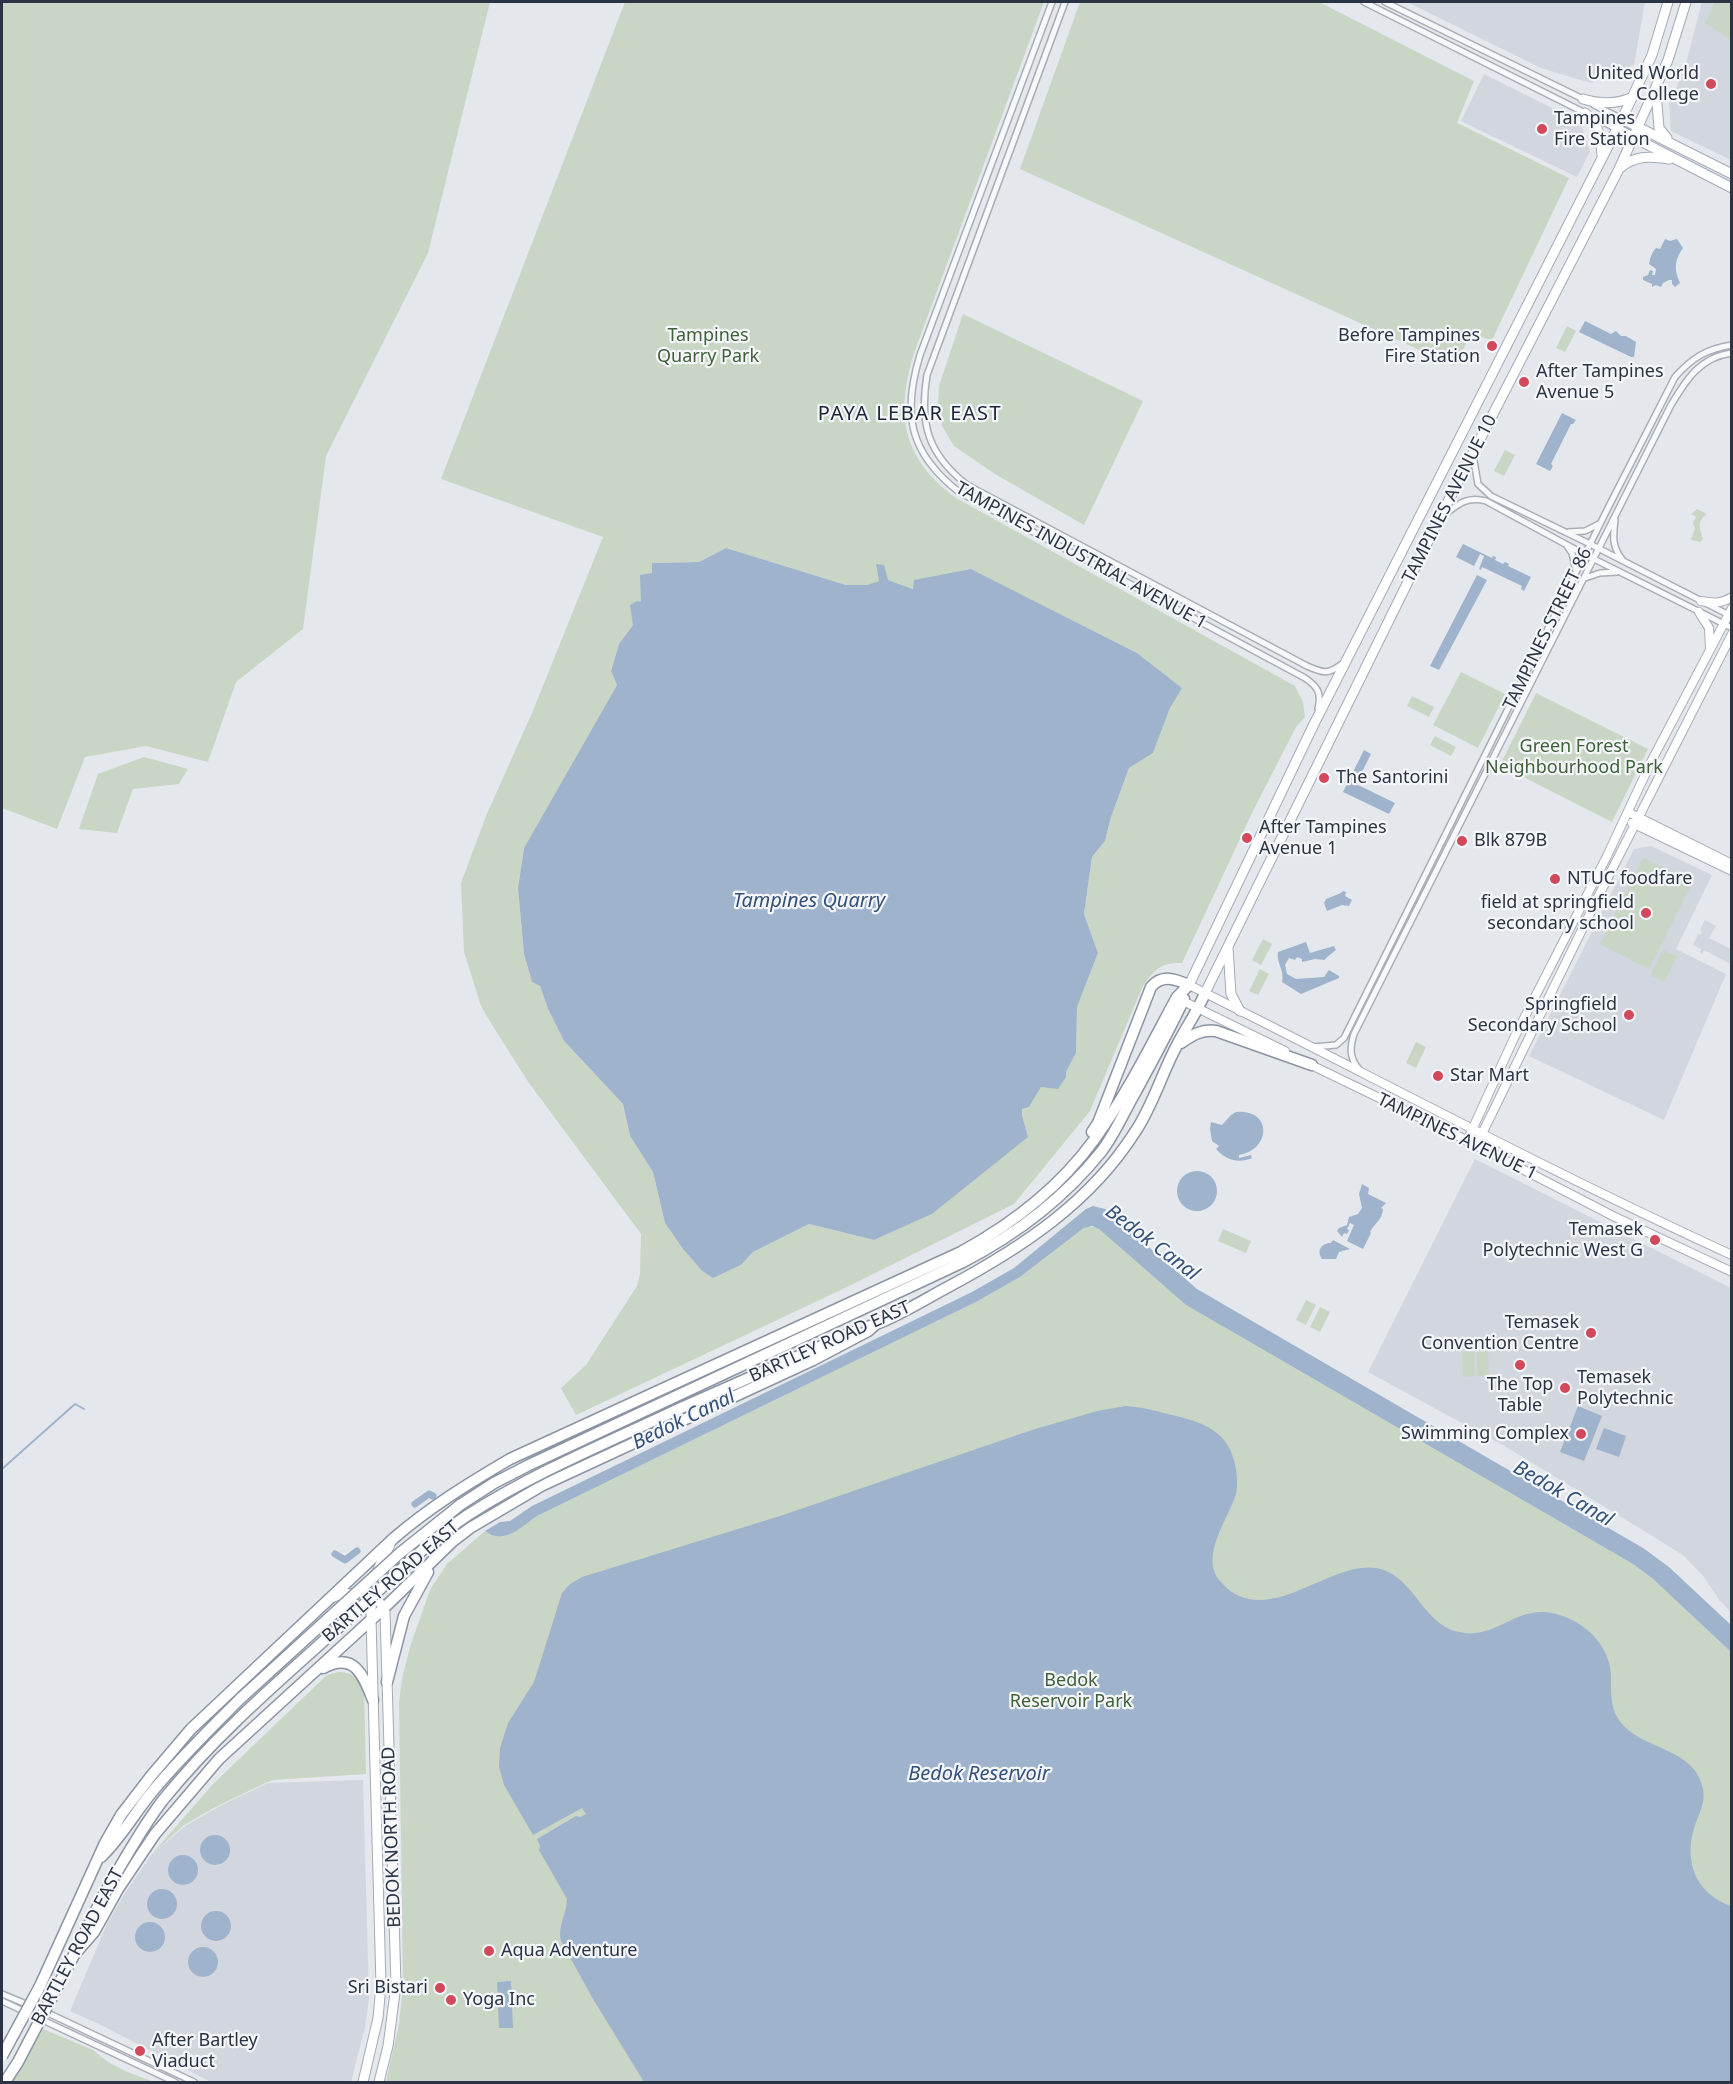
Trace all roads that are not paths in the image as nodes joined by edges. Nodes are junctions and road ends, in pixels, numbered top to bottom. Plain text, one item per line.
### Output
1 (1052, 2) edge
2 (1065, 2) edge
3 (1364, 2) edge
4 (1385, 2) edge
5 (1668, 2) edge
6 (1686, 2) edge
7 (1656, 90) junction
8 (1633, 97) junction
9 (1583, 99) junction
10 (1586, 113) junction
11 (1623, 119) junction
12 (1639, 126) junction
13 (1617, 129) junction
14 (1634, 137) junction
15 (1673, 143) junction
16 (1602, 156) junction
17 (1678, 160) junction
18 (1618, 171) junction
19 (1731, 174) edge
20 (1731, 188) edge
21 (1731, 345) edge
22 (1731, 353) edge
23 (1473, 454) junction
24 (1616, 516) junction
25 (1440, 518) junction
26 (1601, 522) junction
27 (1567, 532) junction
28 (1566, 544) junction
29 (1590, 544) junction
30 (1599, 549) junction
31 (1585, 554) junction
32 (1595, 559) junction
33 (1624, 562) junction
34 (1576, 573) junction
35 (1624, 574) junction
36 (1585, 578) junction
37 (1731, 597) edge
38 (1701, 601) junction
39 (1699, 612) junction
40 (1730, 613) edge
41 (1727, 626) edge
42 (1731, 634) edge
43 (1709, 651) junction
44 (1348, 658) junction
45 (1314, 724) junction
46 (1626, 816) junction
47 (1637, 821) junction
48 (1731, 864) edge
49 (1731, 871) edge
50 (1228, 948) junction
51 (1189, 985) junction
52 (1205, 993) junction
53 (1183, 1001) junction
54 (1198, 1009) junction
55 (1240, 1011) junction
56 (1515, 1038) junction
57 (1526, 1043) junction
58 (1312, 1047) junction
59 (1175, 1048) junction
60 (1312, 1065) junction
61 (1363, 1073) junction
62 (1428, 1106) junction
63 (1422, 1119) junction
64 (1472, 1128) junction
65 (1482, 1133) junction
66 (1467, 1141) junction
67 (1476, 1146) junction
68 (1042, 1196) junction
69 (1620, 1202) junction
70 (1613, 1216) junction
71 (1731, 1255) edge
72 (1731, 1272) edge
73 (876, 1324) junction
74 (394, 1538) junction
75 (439, 1557) junction
76 (371, 1597) junction
77 (331, 1598) junction
78 (384, 1608) junction
79 (371, 1619) junction
80 (314, 1673) junction
81 (387, 1682) junction
82 (373, 1700) junction
83 (98, 1859) junction
84 (74, 1954) junction
85 (395, 1957) junction
86 (381, 1972) junction
87 (2, 1994) edge
88 (2, 2001) edge
89 (2, 2056) edge
90 (5, 2082) edge
91 (175, 2082) edge
92 (194, 2082) edge
93 (363, 2082) edge
94 (379, 2082) edge

1 - 45 street, TAMPINES INDUSTRIAL AVENUE 1
2 - 44 street, TAMPINES INDUSTRIAL AVENUE 1
3 - 10 street
4 - 9 street
5 - 8 main road, TAMPINES AVENUE 10
6 - 7 main road, TAMPINES AVENUE 10
7 - 12 main road, TAMPINES AVENUE 10
7 - 15 main road
8 - 9 main road
8 - 11 main road, TAMPINES AVENUE 10
9 - 11 street
10 - 13 street
10 - 16 main road
11 - 12 main road
11 - 13 main road, TAMPINES AVENUE 10
12 - 14 main road, TAMPINES AVENUE 10
12 - 15 main road
13 - 14 main road
13 - 16 main road, TAMPINES AVENUE 10
14 - 17 main road
14 - 18 main road, TAMPINES AVENUE 10
15 - 19 main road
16 - 44 main road, TAMPINES AVENUE 10
17 - 18 main road
17 - 20 main road
18 - 23 main road, TAMPINES AVENUE 10
21 - 26 street, TAMPINES STREET 86
22 - 24 street, TAMPINES STREET 86
23 - 25 main road, TAMPINES AVENUE 10
23 - 27 street
24 - 30 street, TAMPINES STREET 86
24 - 33 street
25 - 28 street
25 - 50 main road, TAMPINES AVENUE 10
26 - 27 street
26 - 29 street, TAMPINES STREET 86
27 - 29 street
28 - 31 street
28 - 34 street
29 - 30 street
29 - 31 street, TAMPINES STREET 86
30 - 32 street, TAMPINES STREET 86
30 - 33 street
31 - 32 street
31 - 34 street, TAMPINES STREET 86
32 - 35 street
32 - 36 street, TAMPINES STREET 86
33 - 38 street
34 - 58 street, TAMPINES STREET 86
35 - 36 street
35 - 39 street
36 - 61 street, TAMPINES STREET 86
37 - 38 street
38 - 40 street
39 - 41 street
39 - 43 street
40 - 41 street
41 - 43 street
42 - 47 street
43 - 46 street
44 - 45 main road, TAMPINES AVENUE 10
45 - 51 main road, TAMPINES AVENUE 10
46 - 47 street
46 - 56 street
47 - 48 street
47 - 49 street
47 - 57 street
50 - 52 main road, TAMPINES AVENUE 10
50 - 55 main road
51 - 52 street, TAMPINES AVENUE 1
51 - 53 highway, BARTLEY ROAD EAST
51 - 68 highway
51 - 68 highway
52 - 54 highway, BARTLEY ROAD EAST
52 - 55 street, TAMPINES AVENUE 1
53 - 54 street, TAMPINES AVENUE 1
53 - 83 highway, BARTLEY ROAD EAST, bridge
54 - 59 highway, BARTLEY ROAD EAST
54 - 60 street, TAMPINES AVENUE 1
55 - 58 street, TAMPINES AVENUE 1
56 - 57 street
56 - 64 street
57 - 65 street
58 - 61 street, TAMPINES AVENUE 1
59 - 60 highway
59 - 73 highway, BARTLEY ROAD EAST
60 - 63 street, TAMPINES AVENUE 1
61 - 62 street, TAMPINES AVENUE 1
62 - 63 street
62 - 64 street, TAMPINES AVENUE 1
63 - 66 street, TAMPINES AVENUE 1
64 - 65 street, TAMPINES AVENUE 1
64 - 66 street
65 - 67 street
65 - 69 street, TAMPINES AVENUE 1
66 - 67 street, TAMPINES AVENUE 1
67 - 70 street, TAMPINES AVENUE 1
68 - 74 highway
69 - 70 street
69 - 71 street, TAMPINES AVENUE 1
70 - 72 street, TAMPINES AVENUE 1
73 - 75 highway
73 - 84 highway, BARTLEY ROAD EAST, bridge
74 - 76 main road, BEDOK NORTH ROAD
74 - 77 highway
75 - 78 highway
75 - 81 highway
76 - 77 main road
76 - 78 main road
76 - 79 main road, BEDOK NORTH ROAD
77 - 83 highway
78 - 79 highway
78 - 81 main road, BEDOK NORTH ROAD
79 - 80 highway
79 - 82 main road, BEDOK NORTH ROAD
80 - 82 highway
80 - 84 highway
81 - 85 main road, BEDOK NORTH ROAD
82 - 86 main road, BEDOK NORTH ROAD
83 - 89 highway, BARTLEY ROAD EAST, bridge
84 - 90 highway, BARTLEY ROAD EAST, bridge
85 - 86 main road
85 - 94 main road, BEDOK NORTH ROAD
86 - 93 main road, BEDOK NORTH ROAD
87 - 92 street
88 - 91 street

